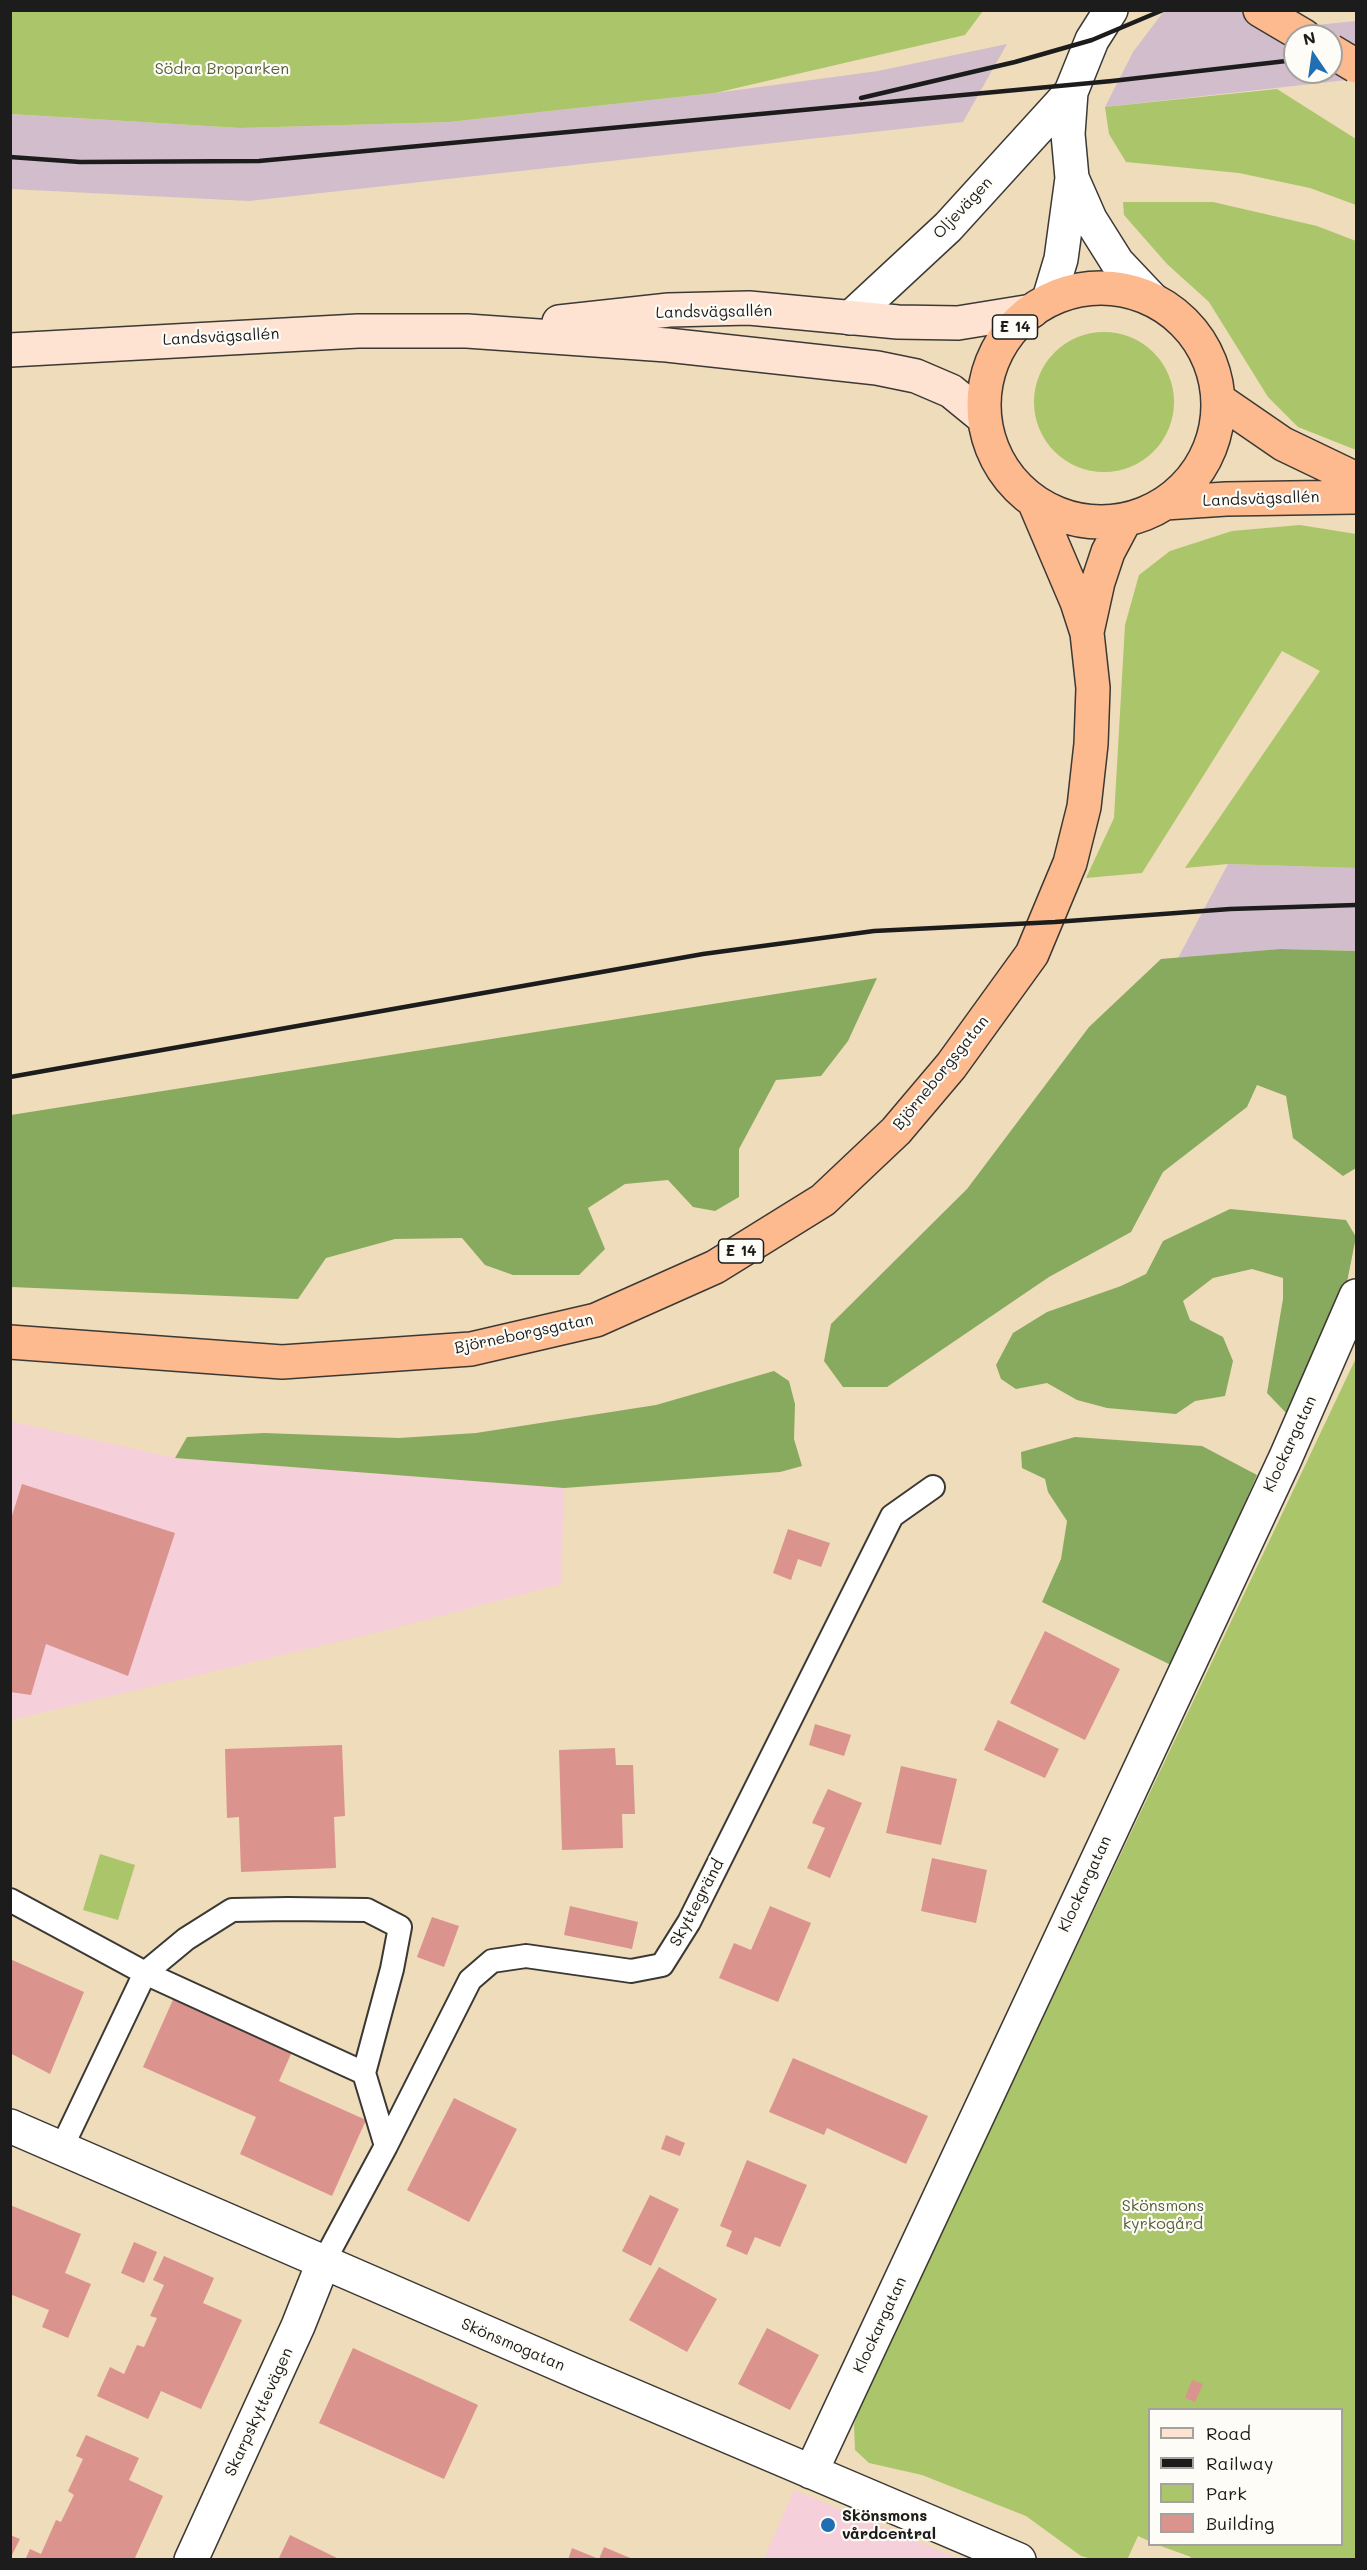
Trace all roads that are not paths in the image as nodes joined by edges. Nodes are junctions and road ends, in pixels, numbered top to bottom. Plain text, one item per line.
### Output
1 (1111, 10) edge
2 (1260, 10) edge
3 (1284, 24) edge
4 (1343, 58) edge
5 (1356, 66) edge
6 (1071, 93) junction
7 (1072, 178) junction
8 (1152, 300) junction
9 (1041, 305) junction
10 (850, 318) junction
11 (467, 331) junction
12 (10, 350) edge
13 (1219, 400) junction
14 (984, 418) junction
15 (1356, 479) edge
16 (1356, 497) edge
17 (1034, 501) junction
18 (1166, 503) junction
19 (1125, 520) junction
20 (1087, 633) junction
21 (1356, 1296) edge
22 (10, 1342) edge
23 (933, 1487) dead end
24 (10, 1900) edge
25 (145, 1973) junction
26 (364, 2073) junction
27 (10, 2126) edge
28 (386, 2146) junction
29 (62, 2147) junction
30 (323, 2263) junction
31 (811, 2472) junction
32 (191, 2559) edge
33 (1018, 2559) edge

1 - 6 street, Oljevägen
2 - 3 highway
4 - 5 highway, bridge
6 - 7 street, Oljevägen
6 - 10 street, Oljevägen
7 - 8 street, Oljevägen
7 - 9 street, Oljevägen
8 - 9 highway, E 14
8 - 13 highway, E 14
9 - 10 main road, Landsvägsallén
9 - 14 highway, E 14
10 - 11 main road, Landsvägsallén
11 - 12 main road, Landsvägsallén
11 - 14 main road, Landsvägsallén
13 - 15 highway, Landsvägsallén
13 - 18 highway, E 14
14 - 17 highway, E 14
16 - 18 highway, Landsvägsallén / E 14
17 - 19 highway, E 14
17 - 20 highway, Björneborgsgatan / E 14
18 - 19 highway, E 14
19 - 20 highway, Björneborgsgatan / E 14
20 - 22 highway, Björneborgsgatan / E 14
21 - 31 street, Klockargatan
23 - 28 lane, Skyttegränd
24 - 25 lane
25 - 26 lane
25 - 26 lane
25 - 29 lane
26 - 28 lane
27 - 29 street, Skönsmogatan
28 - 30 lane, Skyttegränd
29 - 30 street, Skönsmogatan
30 - 31 street, Skönsmogatan
30 - 32 street, Skarpskyttevägen
31 - 33 street, Skönsmogatan

